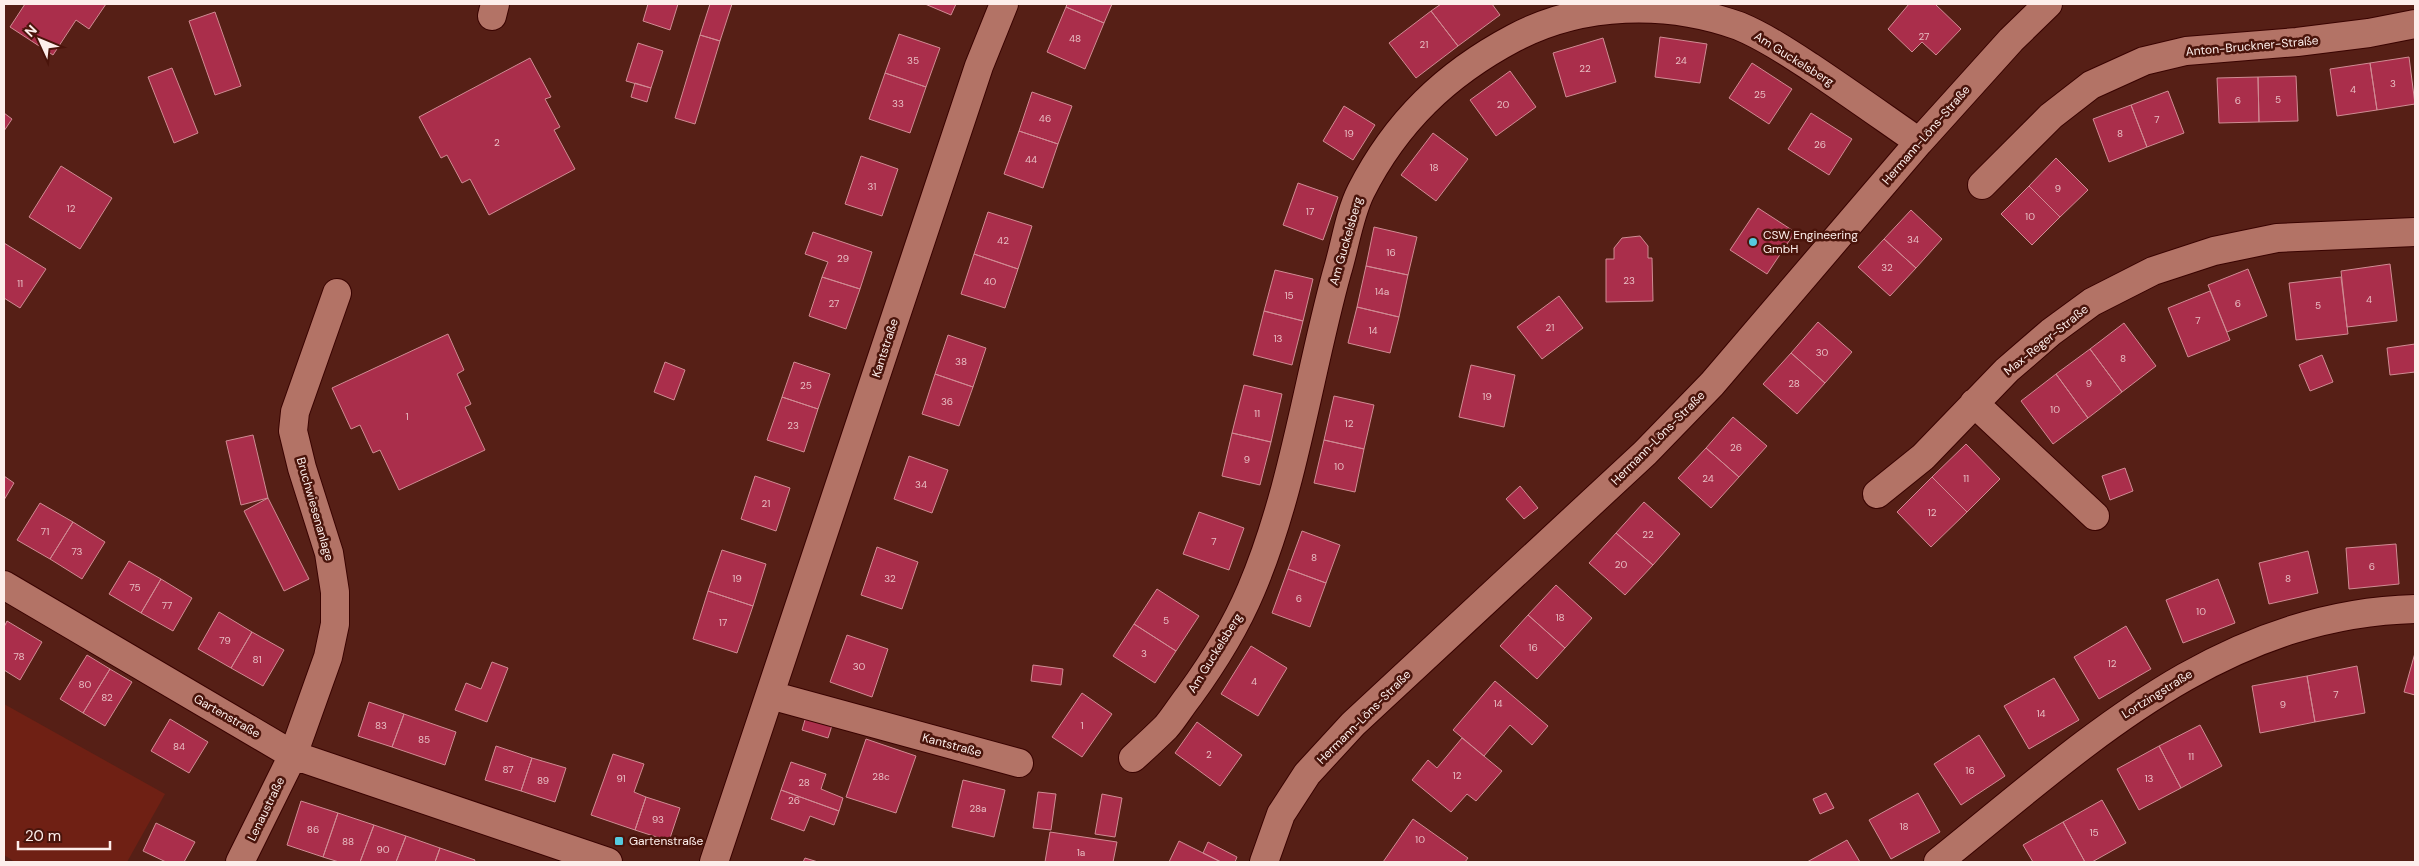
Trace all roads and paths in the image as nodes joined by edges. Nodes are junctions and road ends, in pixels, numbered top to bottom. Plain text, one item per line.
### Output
1 (1004, 4) edge
2 (2048, 4) edge
3 (2415, 24) edge
4 (1919, 142) junction
5 (1982, 185) dead end
6 (2415, 232) edge
7 (337, 293) dead end
8 (1974, 403) junction
9 (1877, 494) dead end
10 (2096, 516) dead end
11 (4, 585) edge
12 (2415, 609) edge
13 (770, 695) junction
14 (293, 755) junction
15 (1133, 758) dead end
16 (1019, 763) dead end
17 (240, 862) edge
18 (608, 862) edge
19 (714, 862) edge
20 (1264, 862) edge
21 (1938, 862) edge

1 - 13 street, Kantstraße
2 - 4 street, Hermann-Löns-Straße
3 - 5 street, Anton-Bruckner-Straße
4 - 15 street, Am Guckelsberg
4 - 20 street, Hermann-Löns-Straße
6 - 8 street, Max-Reger-Straße
7 - 14 street, Bruchwiesenanlage
8 - 9 street, Max-Reger-Straße
8 - 10 street
11 - 14 street, Gartenstraße
12 - 21 street, Lortzingstraße
13 - 16 street, Kantstraße
13 - 19 street, Kantstraße
14 - 17 street, Lenaustraße
14 - 18 street, Gartenstraße

